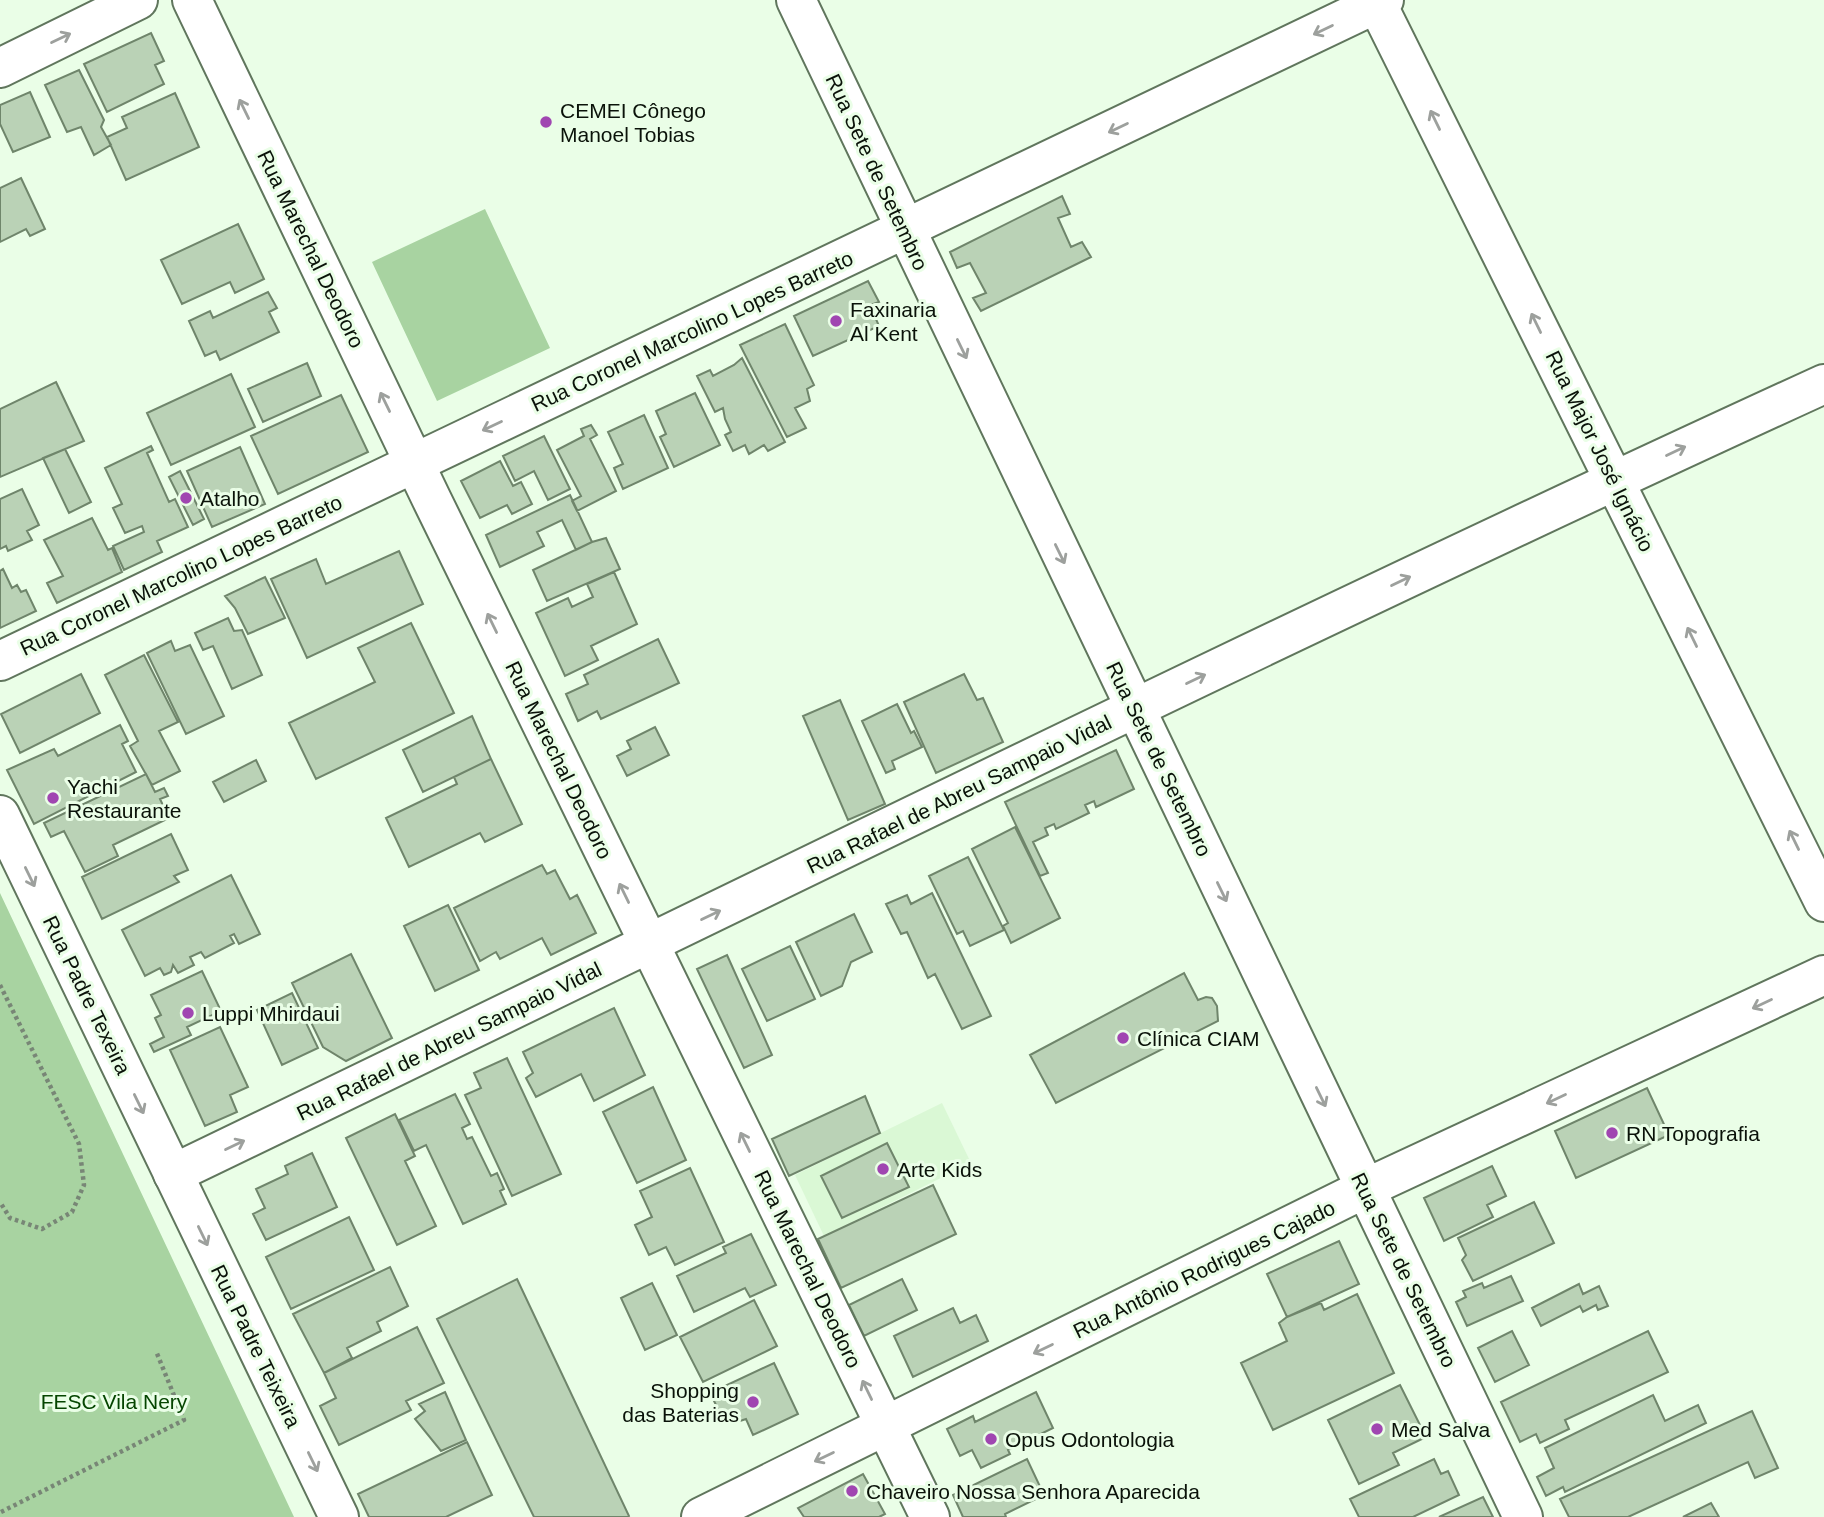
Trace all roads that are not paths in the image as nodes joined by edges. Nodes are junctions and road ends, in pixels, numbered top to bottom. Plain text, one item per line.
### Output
1 (138, 0) edge
2 (192, 0) edge
3 (796, 0) edge
4 (1379, 1) edge
5 (0, 68) edge
6 (905, 230) junction
7 (1824, 384) edge
8 (414, 464) junction
9 (1614, 480) junction
10 (0, 662) edge
11 (1135, 709) junction
12 (0, 815) edge
13 (1824, 902) edge
14 (649, 945) junction
15 (1824, 975) edge
16 (173, 1174) junction
17 (1364, 1189) junction
18 (885, 1427) junction
19 (339, 1517) edge
20 (701, 1517) edge
21 (930, 1517) edge
22 (1523, 1517) edge

5 -> 1 street
8 -> 2 street, Rua Marechal Deodoro
3 - 6 street, Rua Sete de Setembro
4 -> 6 street, Rua Coronel Marcolino Lopes Barreto
9 -> 4 street, Rua Major José Ignácio
6 -> 8 street, Rua Coronel Marcolino Lopes Barreto
6 -> 11 street, Rua Sete de Setembro
9 -> 7 street, Rua Rafael de Abreu Sampaio Vidal
8 - 10 street, Rua Coronel Marcolino Lopes Barreto
14 -> 8 street, Rua Marechal Deodoro
11 -> 9 street, Rua Rafael de Abreu Sampaio Vidal
13 -> 9 street, Rua Major José Ignácio
14 -> 11 street, Rua Rafael de Abreu Sampaio Vidal
11 -> 17 street, Rua Sete de Setembro
12 -> 16 street, Rua Padre Texeira
16 -> 14 street, Rua Rafael de Abreu Sampaio Vidal
18 -> 14 street, Rua Marechal Deodoro
15 -> 17 street, Rua Antônio Rodrigues Cajado
16 -> 19 street, Rua Padre Teixeira
17 -> 18 street, Rua Antônio Rodrigues Cajado
17 - 22 street, Rua Sete de Setembro
18 -> 20 street, Rua Antônio Rodrigues Cajado
18 - 21 street, Rua Marechal Deodoro

